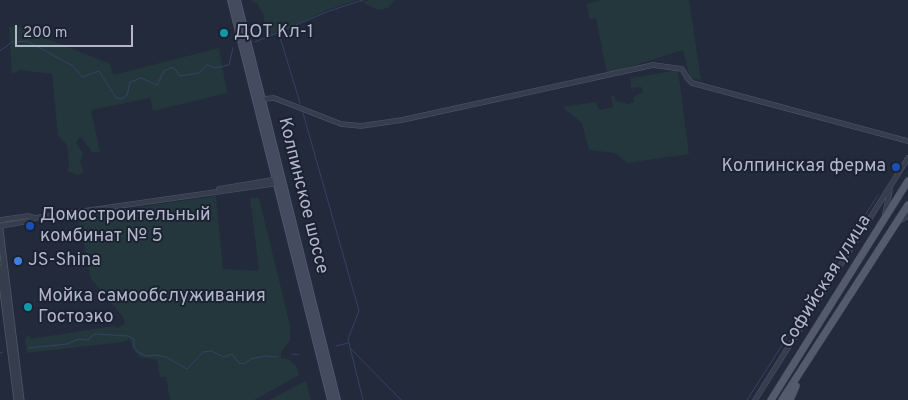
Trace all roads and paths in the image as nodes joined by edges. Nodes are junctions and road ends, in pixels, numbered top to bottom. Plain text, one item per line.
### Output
1 (231, 0) edge
2 (237, 0) edge
3 (263, 99) junction
4 (908, 141) edge
5 (908, 158) edge
6 (284, 180) junction
7 (908, 181) edge
8 (276, 182) junction
9 (891, 184) junction
10 (908, 205) edge
11 (908, 216) edge
12 (885, 217) junction
13 (35, 218) junction
14 (0, 220) edge
15 (898, 222) junction
16 (0, 228) edge
17 (855, 263) junction
18 (0, 268) edge
19 (864, 275) junction
20 (5, 315) edge
21 (821, 340) junction
22 (14, 363) junction
23 (17, 400) edge
24 (21, 400) edge
25 (331, 400) edge
26 (337, 400) edge
27 (755, 400) edge
28 (771, 400) edge
29 (782, 400) edge
30 (790, 400) edge

1 - 8 main road, Колпинское шоссе
2 - 3 main road, Колпинское шоссе
3 - 4 street
3 - 6 main road, Колпинское шоссе
5 - 9 street
6 - 8 street
6 - 26 main road, Колпинское шоссе
7 - 12 main road, Софийская улица
8 - 13 street
8 - 25 main road, Колпинское шоссе
9 - 12 street
9 - 27 street
10 - 15 main road, Софийская улица
11 - 15 street
12 - 17 main road, Софийская улица
13 - 14 street
13 - 16 street
15 - 19 main road, Софийская улица
16 - 20 street
17 - 19 main road
17 - 28 main road, Софийская улица
18 - 20 street
19 - 21 main road, Софийская улица
20 - 22 street
21 - 29 main road, Софийская улица
21 - 30 main road
22 - 23 street
22 - 24 street

